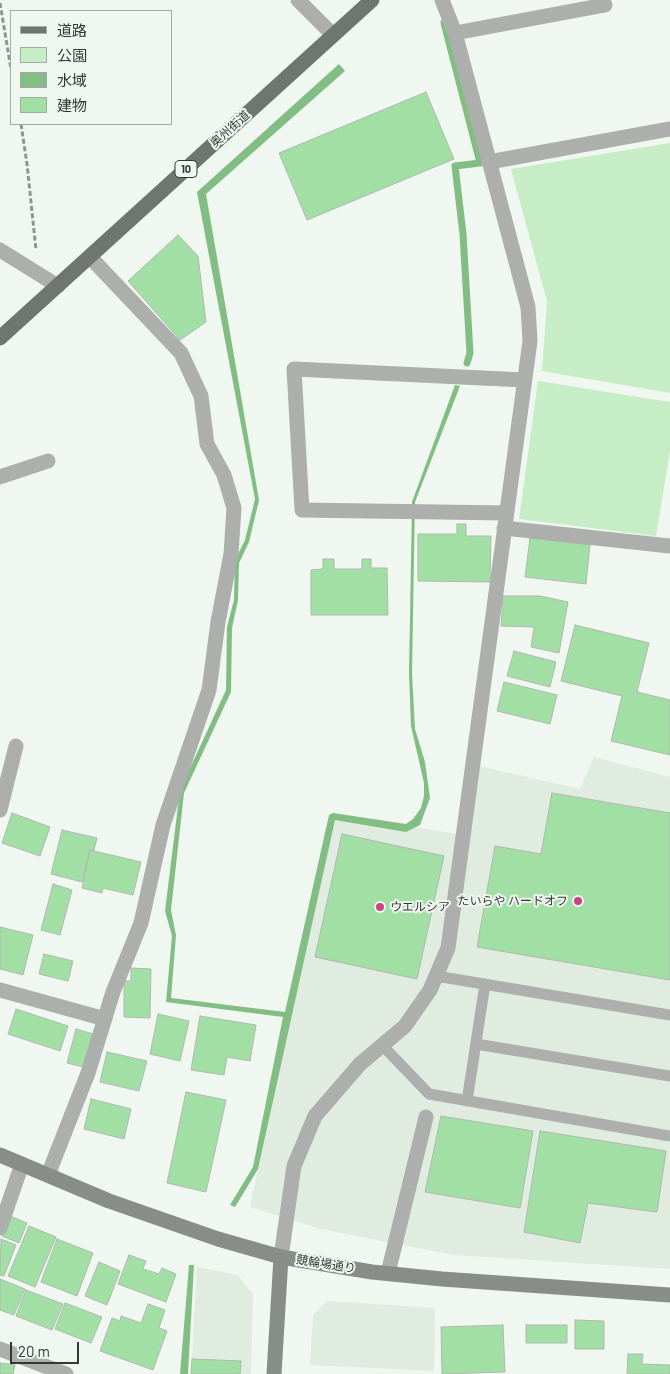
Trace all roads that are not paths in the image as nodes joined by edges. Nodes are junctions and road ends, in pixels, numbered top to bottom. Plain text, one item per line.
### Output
1 (298, 0) edge
2 (372, 0) edge
3 (442, 0) edge
4 (605, 5) dead end
5 (455, 33) junction
6 (333, 35) junction
7 (670, 129) edge
8 (489, 162) junction
9 (0, 250) edge
10 (90, 257) junction
11 (58, 286) junction
12 (0, 338) edge
13 (524, 380) junction
14 (48, 461) dead end
15 (0, 478) edge
16 (505, 520) junction
17 (670, 546) edge
18 (16, 746) dead end
19 (0, 810) edge
20 (436, 976) junction
21 (485, 984) junction
22 (0, 990) edge
23 (670, 1015) edge
24 (105, 1019) junction
25 (476, 1044) junction
26 (382, 1046) junction
27 (670, 1076) edge
28 (467, 1101) junction
29 (426, 1117) dead end
30 (670, 1136) edge
31 (0, 1155) edge
32 (22, 1164) junction
33 (48, 1175) junction
34 (0, 1228) edge
35 (281, 1257) junction
36 (388, 1273) junction
37 (670, 1295) edge
38 (0, 1349) edge
39 (66, 1374) edge
40 (274, 1374) edge

1 - 6 street
2 - 6 main road, 奥州街道 / 10
3 - 5 street
4 - 5 street
5 - 8 street
6 - 10 main road, 奥州街道 / 10
7 - 8 street
8 - 13 street
9 - 11 street
10 - 11 main road, 奥州街道 / 10
10 - 24 street
11 - 12 main road, 奥州街道 / 10
13 - 16 street
13 - 16 street
14 - 15 street
16 - 17 street
16 - 20 street
18 - 19 street
20 - 21 lane
20 - 26 street
21 - 23 lane
21 - 25 lane
22 - 24 street
24 - 33 street
25 - 27 lane
25 - 28 lane
26 - 28 lane
26 - 35 street
28 - 30 lane
29 - 36 street
31 - 32 street, 競輪場通り
32 - 33 street, 競輪場通り
32 - 34 street
33 - 35 street, 競輪場通り
35 - 36 street, 競輪場通り
35 - 40 street
36 - 37 street, 競輪場通り
38 - 39 street

